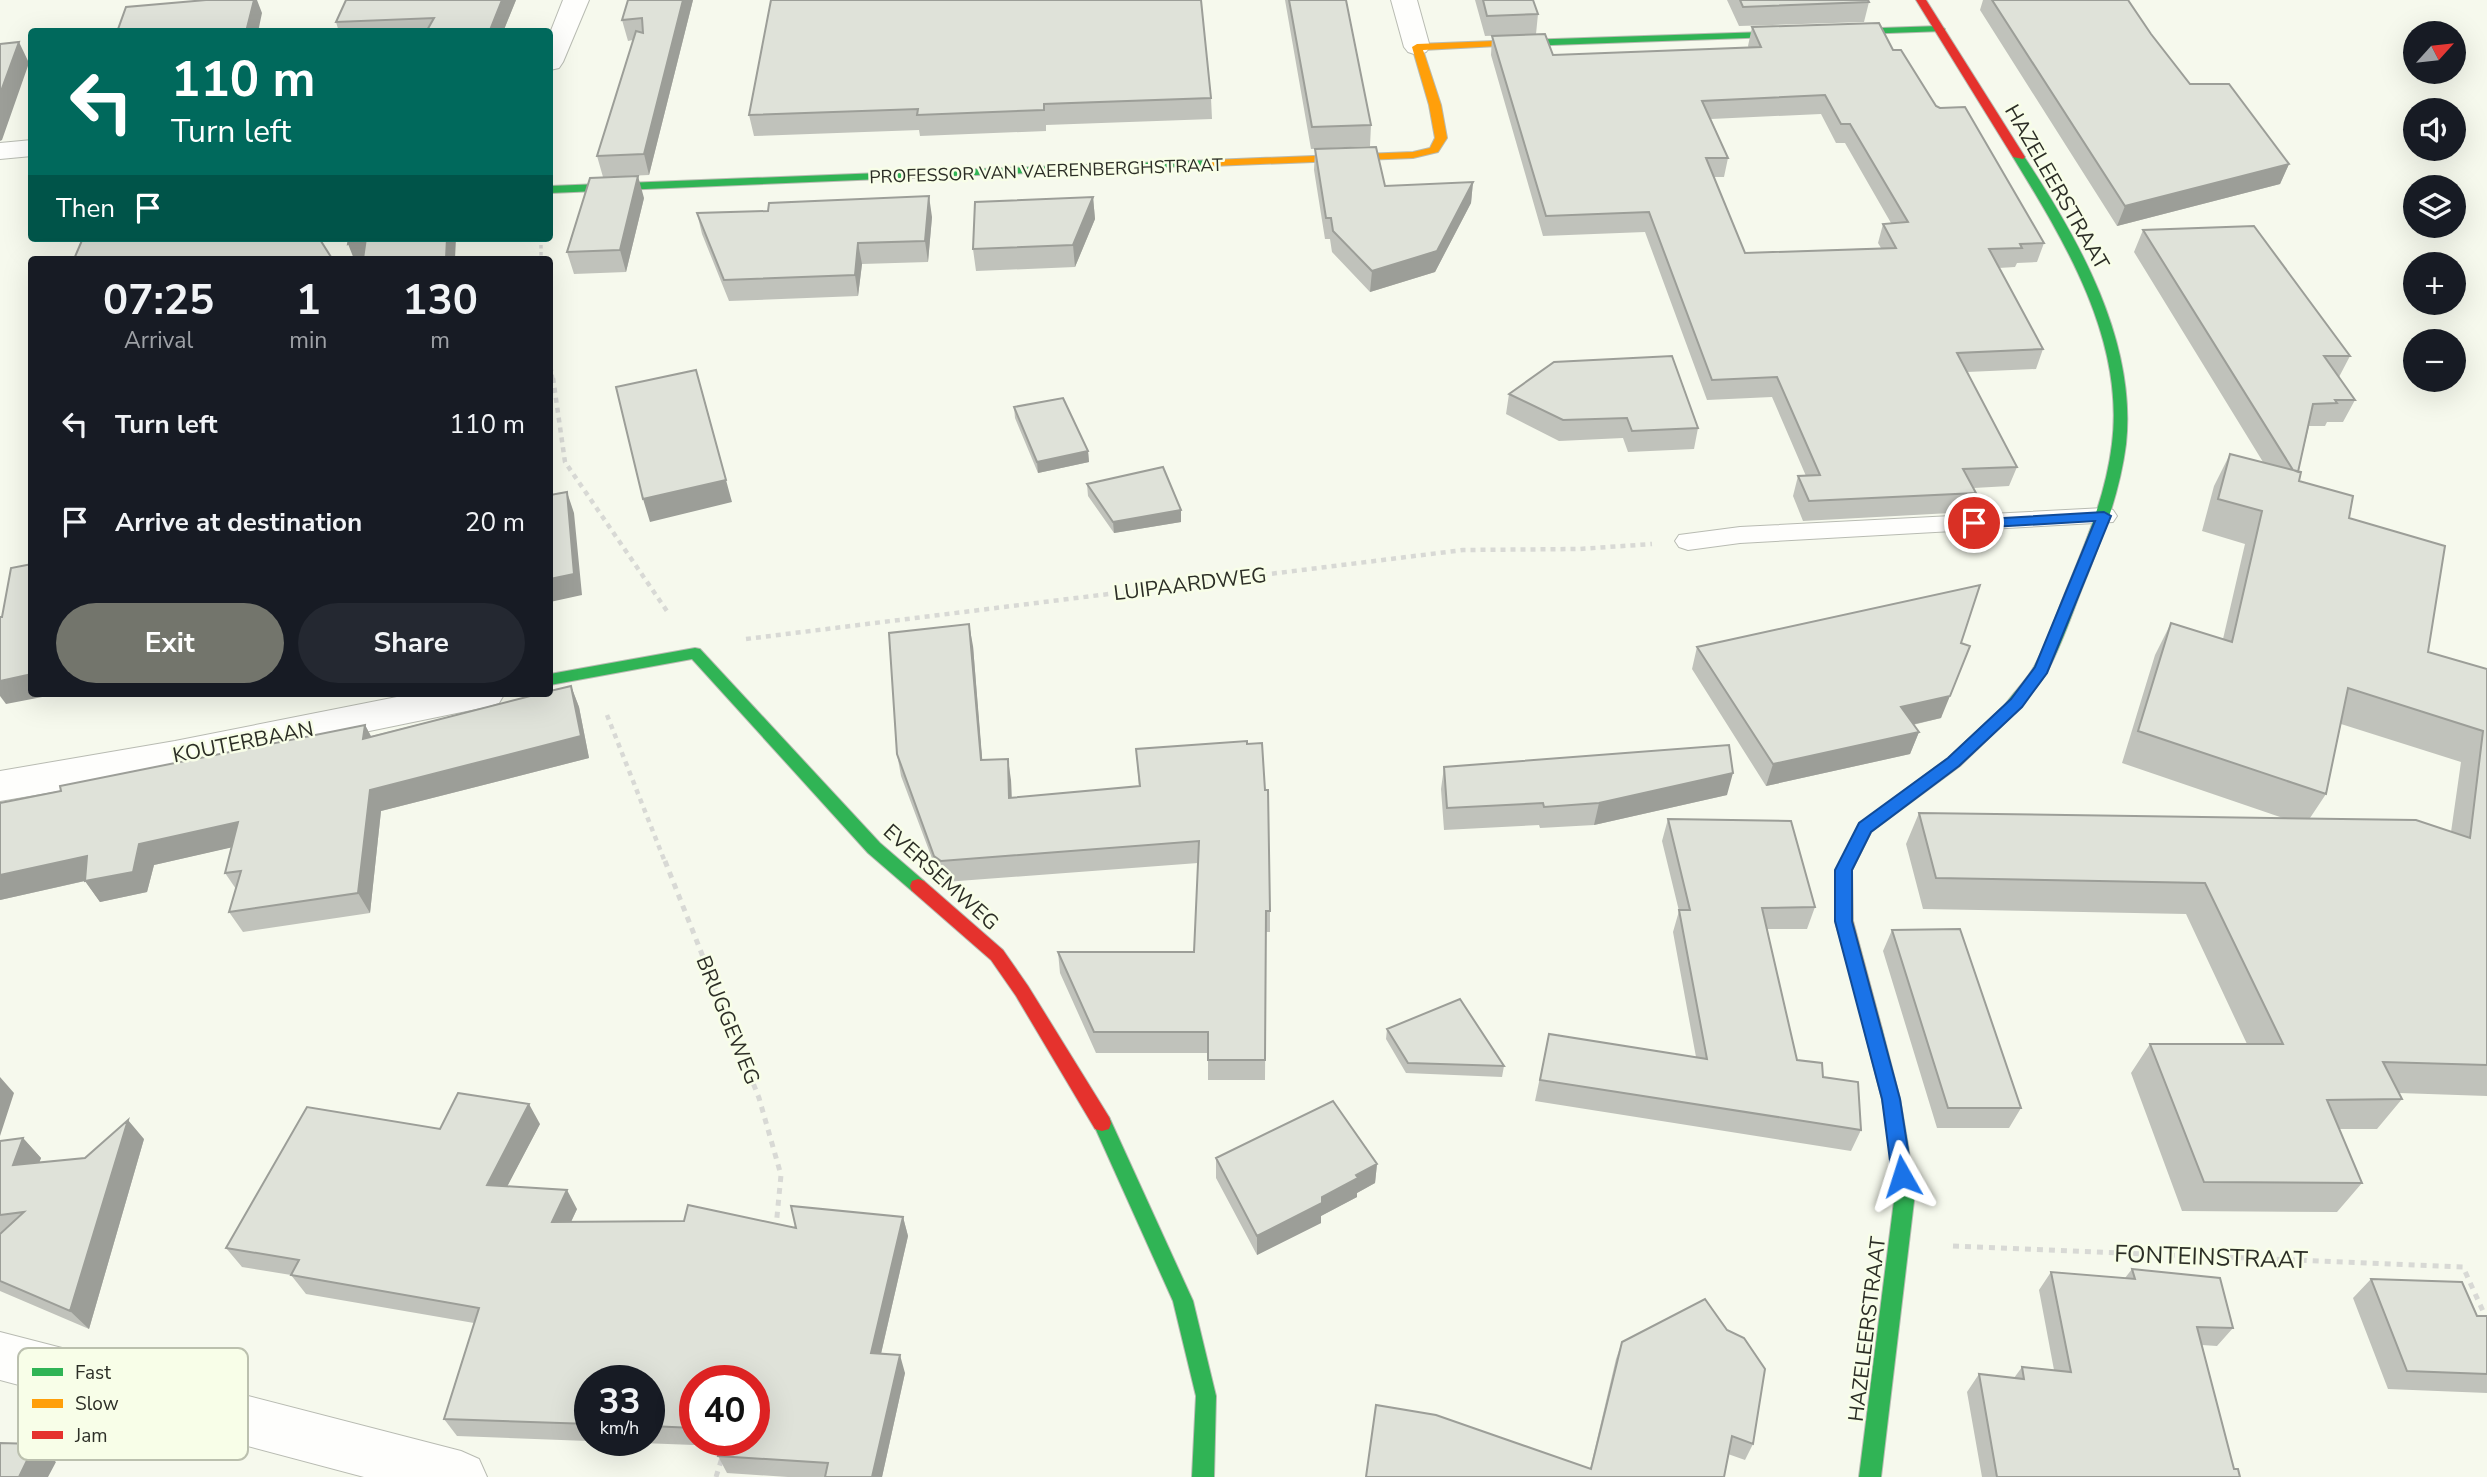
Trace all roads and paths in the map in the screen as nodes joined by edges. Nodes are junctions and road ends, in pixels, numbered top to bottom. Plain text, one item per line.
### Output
1 (576, 0) edge
2 (1404, 0) edge
3 (1921, 0) edge
4 (1940, 29) junction
5 (1417, 47) junction
6 (553, 55) edge
7 (28, 148) edge
8 (0, 151) edge
9 (553, 190) edge
10 (553, 381) edge
11 (2104, 516) junction
12 (1688, 541) joint
13 (695, 653) junction
14 (590, 672) junction
15 (553, 679) edge
16 (466, 697) edge
17 (0, 786) edge
18 (775, 1240) edge
19 (1900, 1243) junction
20 (2487, 1320) edge
21 (0, 1356) edge
22 (18, 1361) edge
23 (248, 1421) edge
24 (722, 1456) edge
25 (461, 1477) edge
26 (716, 1477) edge
27 (1203, 1477) edge
28 (1870, 1477) edge

1 - 6 street
2 - 5 street, PROFESSOR VAN VAERENBERGHSTRAAT
3 - 4 street, HAZELEERSTRAAT
4 - 5 street
4 - 11 street, HAZELEERSTRAAT
5 - 9 street, PROFESSOR VAN VAERENBERGHSTRAAT
7 - 8 street
10 - 13 path
11 - 12 lane
11 - 19 street, HAZELEERSTRAAT
12 - 13 path, LUIPAARDWEG
13 - 14 street
13 - 27 street, EVERSEMWEG
14 - 15 street
14 - 18 path, BRUGGEWEG
16 - 17 street, KOUTERBAAN
19 - 20 path, FONTEINSTRAAT
19 - 28 street, HAZELEERSTRAAT
21 - 22 street
23 - 25 street
24 - 26 path

